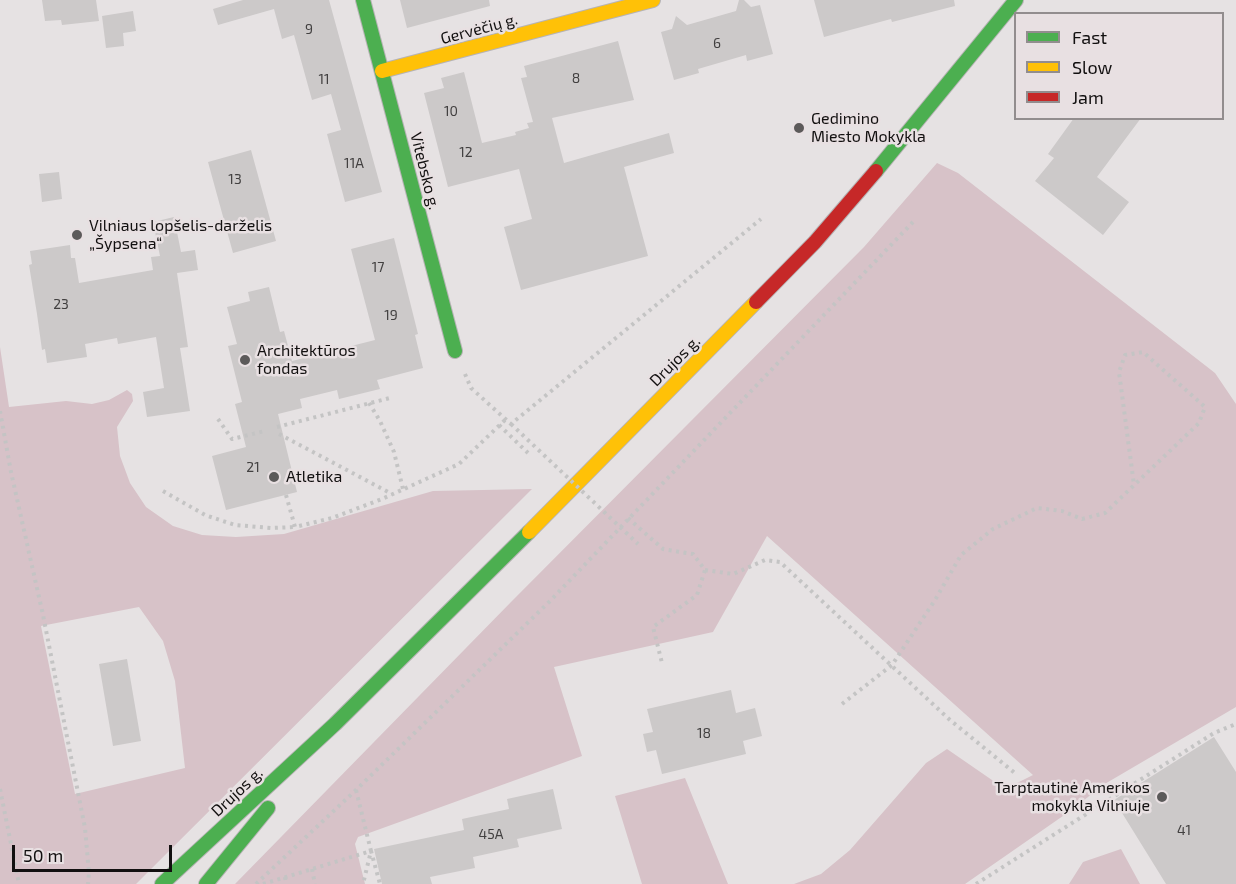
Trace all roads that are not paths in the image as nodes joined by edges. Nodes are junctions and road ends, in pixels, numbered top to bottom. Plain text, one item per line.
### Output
1 (363, 0) edge
2 (653, 0) edge
3 (1016, 0) edge
4 (382, 71) junction
5 (455, 351) road end
6 (334, 724) junction
7 (162, 884) edge
8 (206, 884) edge

1 - 4 main road, Vitebsko g.
2 - 4 main road, Gervėčių g.
3 - 6 main road, Drujos g.
4 - 5 main road, Vitebsko g.
6 - 7 main road, Drujos g.
6 - 8 main road, Drujos g.

